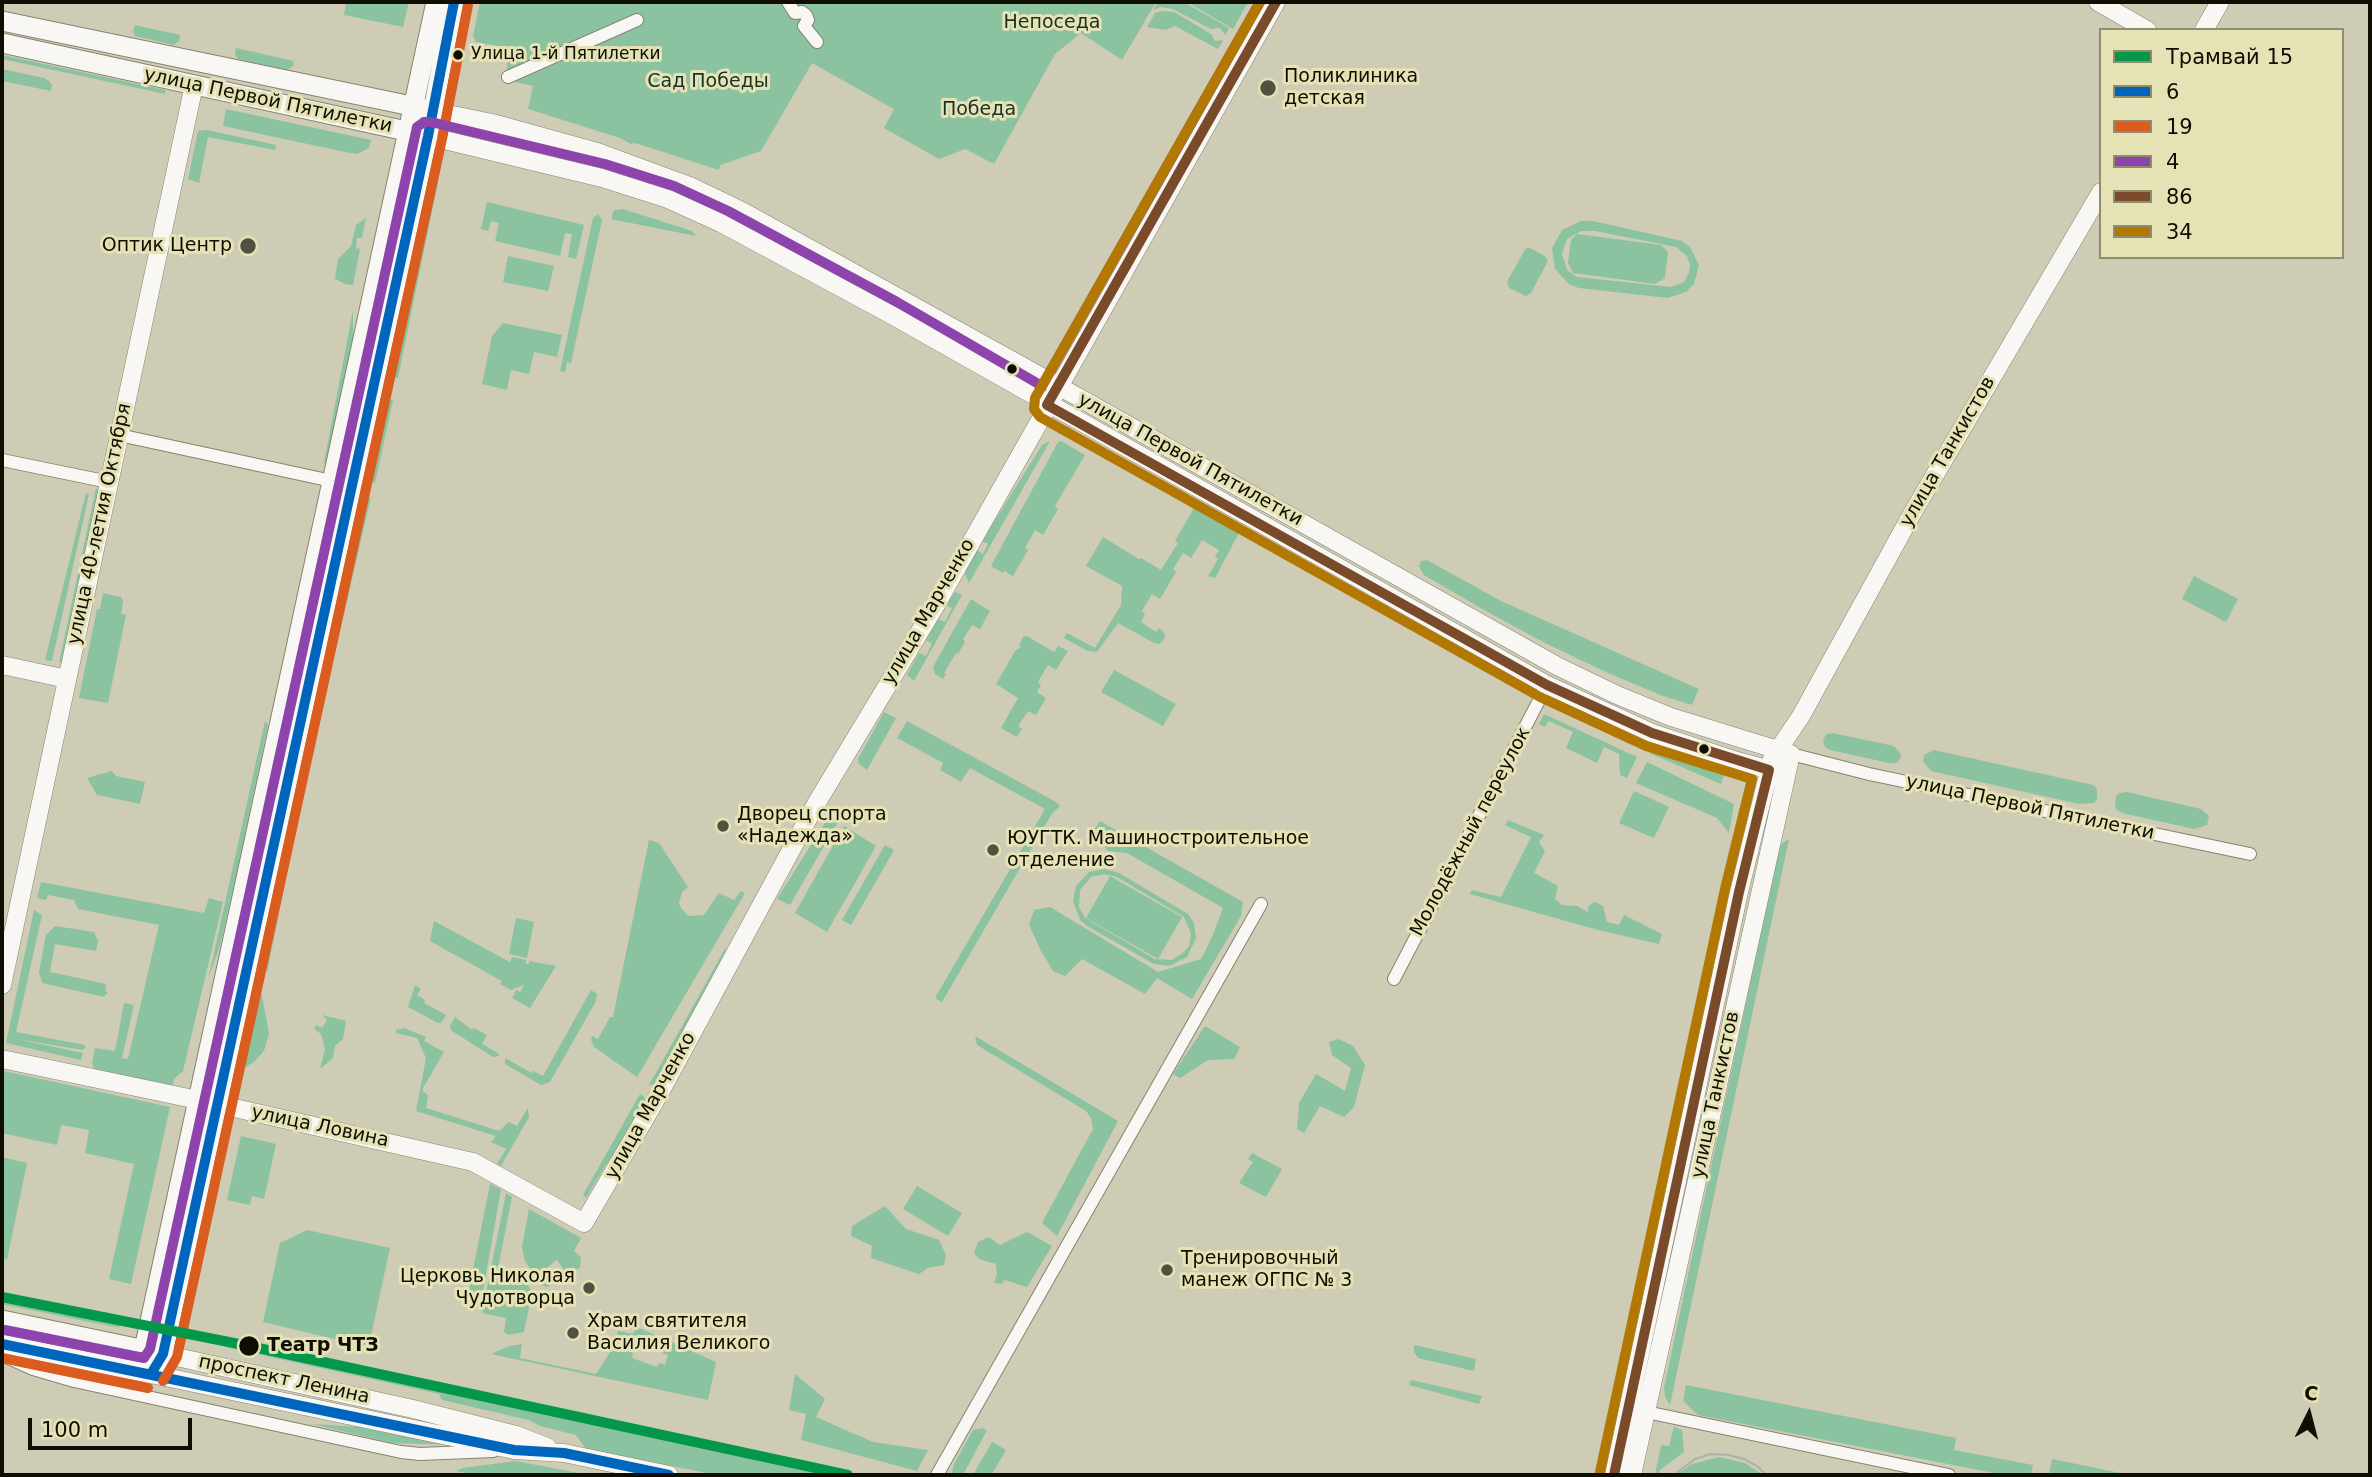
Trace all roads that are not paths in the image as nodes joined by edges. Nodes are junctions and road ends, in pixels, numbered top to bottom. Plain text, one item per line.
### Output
1 (436, 2) edge
2 (454, 2) edge
3 (788, 2) edge
4 (1276, 2) edge
5 (2098, 2) edge
6 (2220, 2) edge
7 (637, 20) dead end
8 (2, 21) edge
9 (2144, 28) edge
10 (2205, 28) edge
11 (817, 42) dead end
12 (2, 43) edge
13 (198, 63) junction
14 (508, 77) dead end
15 (194, 85) junction
16 (413, 107) junction
17 (433, 110) junction
18 (407, 131) junction
19 (428, 136) junction
20 (2099, 194) edge
21 (1058, 386) junction
22 (1047, 405) junction
23 (119, 435) junction
24 (2, 460) edge
25 (332, 481) junction
26 (109, 482) junction
27 (352, 485) junction
28 (2, 665) edge
29 (67, 679) junction
30 (1548, 685) junction
31 (1784, 752) junction
32 (1810, 759) junction
33 (1778, 772) junction
34 (2250, 854) dead end
35 (1261, 904) dead end
36 (1394, 979) dead end
37 (2, 985) edge
38 (2, 1059) edge
39 (198, 1100) junction
40 (218, 1104) junction
41 (584, 1223) joint
42 (2, 1320) edge
43 (2, 1344) edge
44 (154, 1352) junction
45 (2, 1355) edge
46 (151, 1374) junction
47 (1637, 1410) junction
48 (514, 1450) junction
49 (564, 1453) junction
50 (669, 1475) edge
51 (937, 1475) edge
52 (1614, 1475) edge
53 (1632, 1475) edge
54 (1949, 1475) edge

1 - 16 main road
2 - 17 main road
3 - 11 street
4 - 21 main road, улица Марченко
5 - 9 main road
6 - 10 main road
7 - 14 street
8 - 13 main road, улица Первой Пятилетки
12 - 15 main road, улица Первой Пятилетки
13 - 15 main road, улица 40-летия Октября
13 - 16 main road, улица Первой Пятилетки
15 - 18 main road, улица Первой Пятилетки
15 - 23 main road, улица 40-летия Октября
16 - 17 main road, улица Первой Пятилетки
16 - 18 main road
17 - 19 main road
17 - 21 main road, улица Первой Пятилетки
18 - 19 main road, улица Первой Пятилетки
18 - 25 main road
19 - 22 main road, улица Первой Пятилетки
19 - 27 main road
20 - 31 main road, улица Танкистов
21 - 22 main road, улица Марченко
21 - 31 main road, улица Первой Пятилетки
22 - 30 main road, улица Первой Пятилетки
22 - 41 main road, улица Марченко
23 - 25 street
23 - 26 main road, улица 40-летия Октября
24 - 26 street
25 - 27 main road
25 - 39 main road
26 - 29 main road, улица 40-летия Октября
27 - 40 main road
28 - 29 main road
29 - 37 main road, улица 40-летия Октября
30 - 33 main road, улица Первой Пятилетки
30 - 36 street, Молодёжный переулок
31 - 32 street, улица Первой Пятилетки
31 - 33 main road, улица Танкистов
32 - 33 street
32 - 34 street, улица Первой Пятилетки
33 - 47 main road, улица Танкистов
35 - 51 street
38 - 39 main road, улица Ловина
39 - 40 main road, улица Ловина
39 - 44 main road
40 - 41 main road, улица Ловина
40 - 44 main road
42 - 44 main road, проспект Ленина
43 - 46 main road, проспект Ленина
44 - 46 main road
44 - 49 main road, проспект Ленина
45 - 48 street
46 - 48 main road, проспект Ленина
47 - 52 main road, улица Танкистов
47 - 53 main road, улица Танкистов
47 - 54 street
48 - 49 main road, проспект Ленина
49 - 50 main road, проспект Ленина

